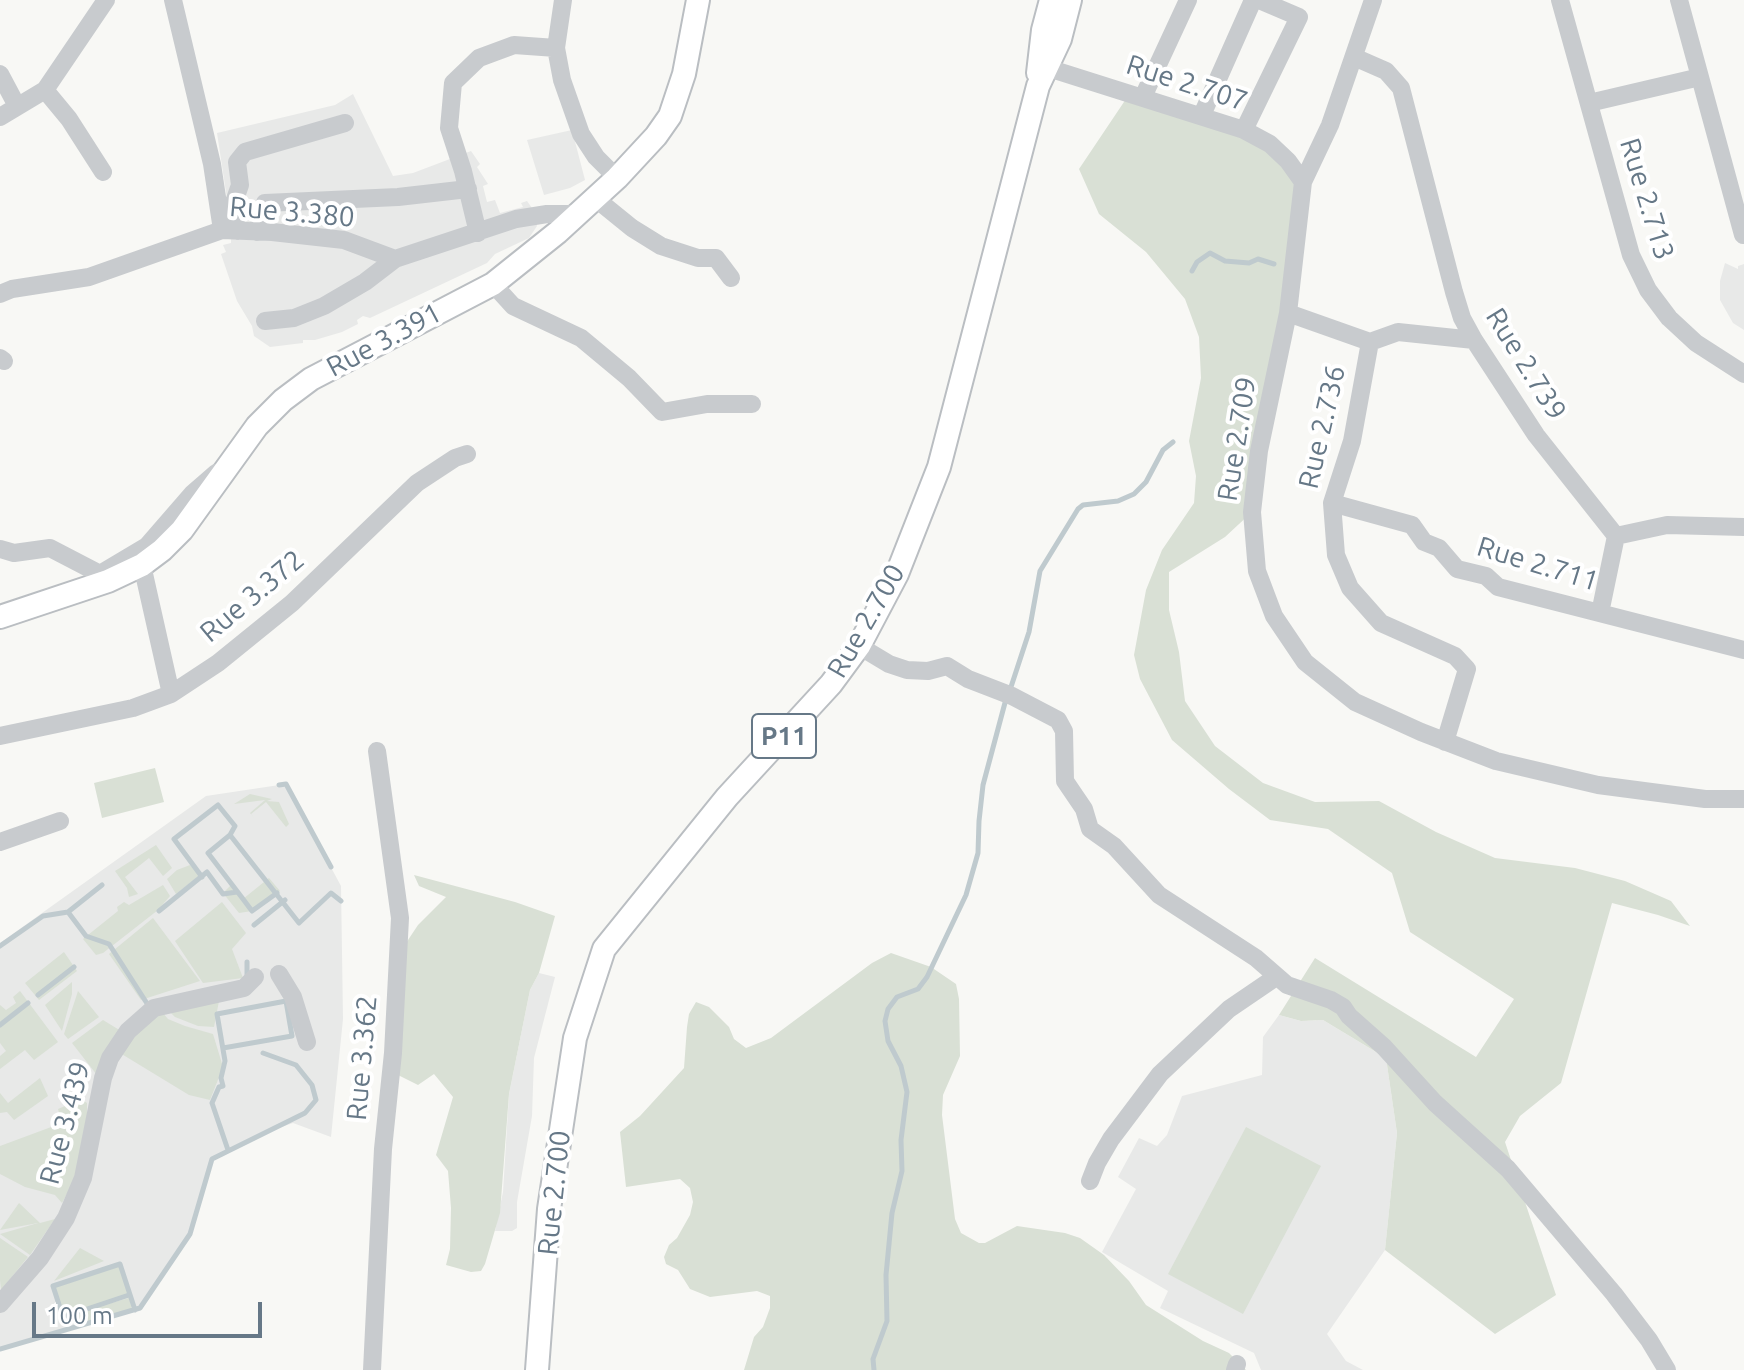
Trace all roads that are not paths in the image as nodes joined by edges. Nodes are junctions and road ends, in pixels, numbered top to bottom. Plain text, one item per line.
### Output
1 (106, 0) edge
2 (173, 0) edge
3 (563, 0) edge
4 (698, 0) edge
5 (1051, 0) edge
6 (1070, 0) edge
7 (1188, 0) edge
8 (1256, 0) edge
9 (1373, 0) edge
10 (1560, 0) edge
11 (1679, 0) edge
12 (556, 48) junction
13 (1354, 57) junction
14 (1041, 72) junction
15 (0, 74) edge
16 (1700, 77) junction
17 (45, 90) junction
18 (1143, 97) junction
19 (1589, 103) junction
20 (17, 106) junction
21 (1202, 115) junction
22 (0, 117) edge
23 (345, 123) dead end
24 (1244, 130) junction
25 (103, 172) dead end
26 (617, 178) junction
27 (1303, 182) junction
28 (468, 189) junction
29 (587, 206) junction
30 (230, 230) junction
31 (257, 232) junction
32 (478, 233) junction
33 (1743, 235) edge
34 (395, 259) junction
35 (731, 278) dead end
36 (493, 284) junction
37 (0, 294) edge
38 (1288, 313) junction
39 (265, 321) dead end
40 (1474, 340) junction
41 (1370, 342) junction
42 (1744, 374) edge
43 (752, 404) dead end
44 (467, 454) dead end
45 (231, 461) junction
46 (1332, 503) junction
47 (1744, 527) edge
48 (1616, 536) junction
49 (0, 549) edge
50 (142, 565) junction
51 (1600, 613) junction
52 (0, 617) edge
53 (859, 646) junction
54 (1744, 650) edge
55 (171, 694) junction
56 (0, 736) edge
57 (1445, 742) junction
58 (377, 751) dead end
59 (1744, 799) edge
60 (60, 821) dead end
61 (0, 842) edge
62 (279, 974) dead end
63 (255, 977) dead end
64 (1276, 977) junction
65 (307, 1042) dead end
66 (1090, 1181) dead end
67 (0, 1304) edge
68 (372, 1370) edge
69 (537, 1370) edge
70 (1667, 1370) edge

1 - 17 street
2 - 30 street
3 - 12 street
4 - 26 main road, Rue 3.391
5 - 14 main road, P11
6 - 14 main road, Rue 2.700 / P11
7 - 18 street
8 - 21 street
8 - 24 street
9 - 13 street, Rue 2.709
10 - 19 street, Rue 2.713
11 - 16 street
12 - 26 street
12 - 28 street
13 - 27 street, Rue 2.709
13 - 40 street, Rue 2.739
14 - 18 street, Rue 2.707
14 - 53 main road, Rue 2.700 / P11
15 - 20 street
16 - 19 street
16 - 33 street
17 - 20 street
17 - 25 street
18 - 21 street, Rue 2.707
19 - 42 street, Rue 2.713
20 - 22 street
21 - 24 street, Rue 2.707
23 - 30 street
24 - 27 street, Rue 2.707
26 - 29 main road, Rue 3.391
27 - 38 street, Rue 2.709
28 - 31 street
28 - 32 street
29 - 32 street
29 - 35 street
29 - 36 main road, Rue 3.391
30 - 31 street, Rue 3.380
30 - 37 street, Rue 3.380
31 - 34 street, Rue 3.380
32 - 34 street
34 - 39 street
36 - 43 street
36 - 45 main road, Rue 3.391
38 - 41 street
38 - 57 street, Rue 2.709
40 - 41 street
40 - 48 street, Rue 2.739
41 - 46 street, Rue 2.736
44 - 55 street, Rue 3.372
45 - 49 street
45 - 50 main road, Rue 3.391
46 - 51 street, Rue 2.711
46 - 57 street, Rue 2.736
47 - 48 street
48 - 51 street
50 - 52 main road, Rue 3.391
50 - 55 street, Rue 3.372
51 - 54 street, Rue 2.711
53 - 64 street
53 - 69 main road, Rue 2.700 / P11
55 - 56 street
57 - 59 street, Rue 2.709
58 - 68 street, Rue 3.362
60 - 61 street
62 - 65 street
63 - 67 street, Rue 3.439
64 - 66 street
64 - 70 street

